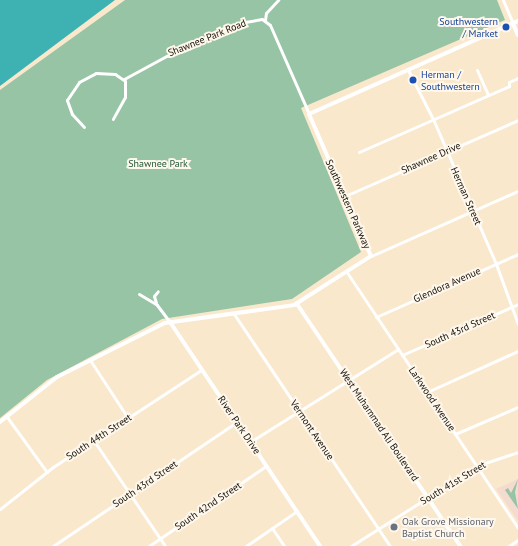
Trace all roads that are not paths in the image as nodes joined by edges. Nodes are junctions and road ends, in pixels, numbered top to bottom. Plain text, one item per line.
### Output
1 (278, 0) edge
2 (503, 0) edge
3 (265, 20) junction
4 (518, 21) edge
5 (513, 24) junction
6 (518, 35) edge
7 (408, 70) junction
8 (477, 70) dead end
9 (518, 78) edge
10 (124, 79) junction
11 (488, 95) junction
12 (309, 114) junction
13 (113, 119) dead end
14 (433, 119) junction
15 (518, 120) edge
16 (84, 127) dead end
17 (447, 151) junction
18 (359, 152) dead end
19 (518, 191) edge
20 (345, 196) junction
21 (473, 211) junction
22 (518, 254) edge
23 (371, 256) junction
24 (496, 264) junction
25 (346, 271) junction
26 (158, 291) dead end
27 (139, 294) dead end
28 (297, 304) junction
29 (518, 304) edge
30 (157, 305) junction
31 (512, 307) junction
32 (234, 314) junction
33 (376, 317) junction
34 (170, 322) junction
35 (518, 324) edge
36 (398, 349) junction
37 (518, 351) edge
38 (402, 356) junction
39 (90, 360) junction
40 (201, 370) junction
41 (349, 380) junction
42 (427, 392) junction
43 (518, 406) edge
44 (299, 411) junction
45 (7, 417) junction
46 (128, 418) junction
47 (0, 422) edge
48 (237, 422) junction
49 (455, 434) junction
50 (94, 440) junction
51 (250, 442) junction
52 (518, 452) edge
53 (266, 466) junction
54 (477, 466) junction
55 (47, 472) junction
56 (129, 494) junction
57 (428, 498) junction
58 (0, 509) edge
59 (297, 511) junction
60 (272, 528) junction
61 (518, 528) edge
62 (379, 529) junction
63 (160, 539) junction
64 (518, 540) edge
65 (53, 546) edge
66 (149, 546) edge
67 (164, 546) edge
68 (246, 546) edge
69 (284, 546) edge
70 (320, 546) edge
71 (351, 546) edge
72 (390, 546) edge
73 (460, 546) edge
74 (509, 546) edge

1 - 3 street
2 - 5 street
3 - 10 street, Shawnee Park Road
3 - 12 street
4 - 5 street
5 - 6 street
5 - 7 street
7 - 12 street
7 - 14 street, Herman Street
8 - 11 street
9 - 11 street
10 - 13 street
10 - 16 street
11 - 14 street
12 - 20 street, Southwestern Parkway
14 - 17 street, Herman Street
14 - 18 street
15 - 17 street, Shawnee Drive
17 - 20 street, Shawnee Drive
17 - 21 street, Herman Street
19 - 21 street
20 - 23 street, Southwestern Parkway
21 - 23 street
21 - 24 street, Herman Street
22 - 24 street, Glendora Avenue
23 - 25 street, Southwestern Parkway
24 - 31 street, Herman Street
24 - 33 street, Glendora Avenue
25 - 28 street, Southwestern Parkway
25 - 33 street, Larkwood Avenue
26 - 30 street
27 - 30 street, River Park Drive
28 - 32 street, Southwestern Parkway
28 - 41 street, West Muhammad Ali Boulevard
29 - 31 street, South 43rd Street
30 - 34 street, River Park Drive
31 - 35 street, Herman Street
31 - 38 street, South 43rd Street
32 - 34 street, Southwestern Parkway
32 - 44 street, Vermont Avenue
33 - 36 street, Larkwood Avenue
34 - 39 street, Southwestern Parkway
34 - 40 street, River Park Drive
36 - 38 street, Larkwood Avenue
36 - 41 street
37 - 42 street
38 - 42 street, Larkwood Avenue
39 - 45 street, Southwestern Parkway
39 - 46 street
40 - 46 street, South 44th Street
40 - 48 street, River Park Drive
41 - 44 street
41 - 57 street, West Muhammad Ali Boulevard
42 - 49 street, Larkwood Avenue
43 - 49 street
44 - 51 street
44 - 62 street, Vermont Avenue
45 - 47 street, Southwestern Parkway
45 - 55 street
46 - 50 street, South 44th Street
48 - 51 street, River Park Drive
48 - 56 street, South 43rd Street
49 - 54 street, Larkwood Avenue
50 - 55 street, South 44th Street
50 - 56 street
51 - 53 street, River Park Drive
52 - 54 street, South 41st Street
53 - 59 street, River Park Drive
53 - 63 street, South 42nd Street
54 - 57 street, South 41st Street
54 - 61 street, Larkwood Avenue
55 - 58 street, South 44th Street
56 - 63 street
56 - 65 street, South 43rd Street
57 - 62 street, South 41st Street
57 - 73 street, West Muhammad Ali Boulevard
59 - 60 street
59 - 70 street, River Park Drive
60 - 68 street
60 - 69 street
62 - 71 street, South 41st Street
62 - 72 street, Vermont Avenue
63 - 66 street, South 42nd Street
63 - 67 street
64 - 74 street

